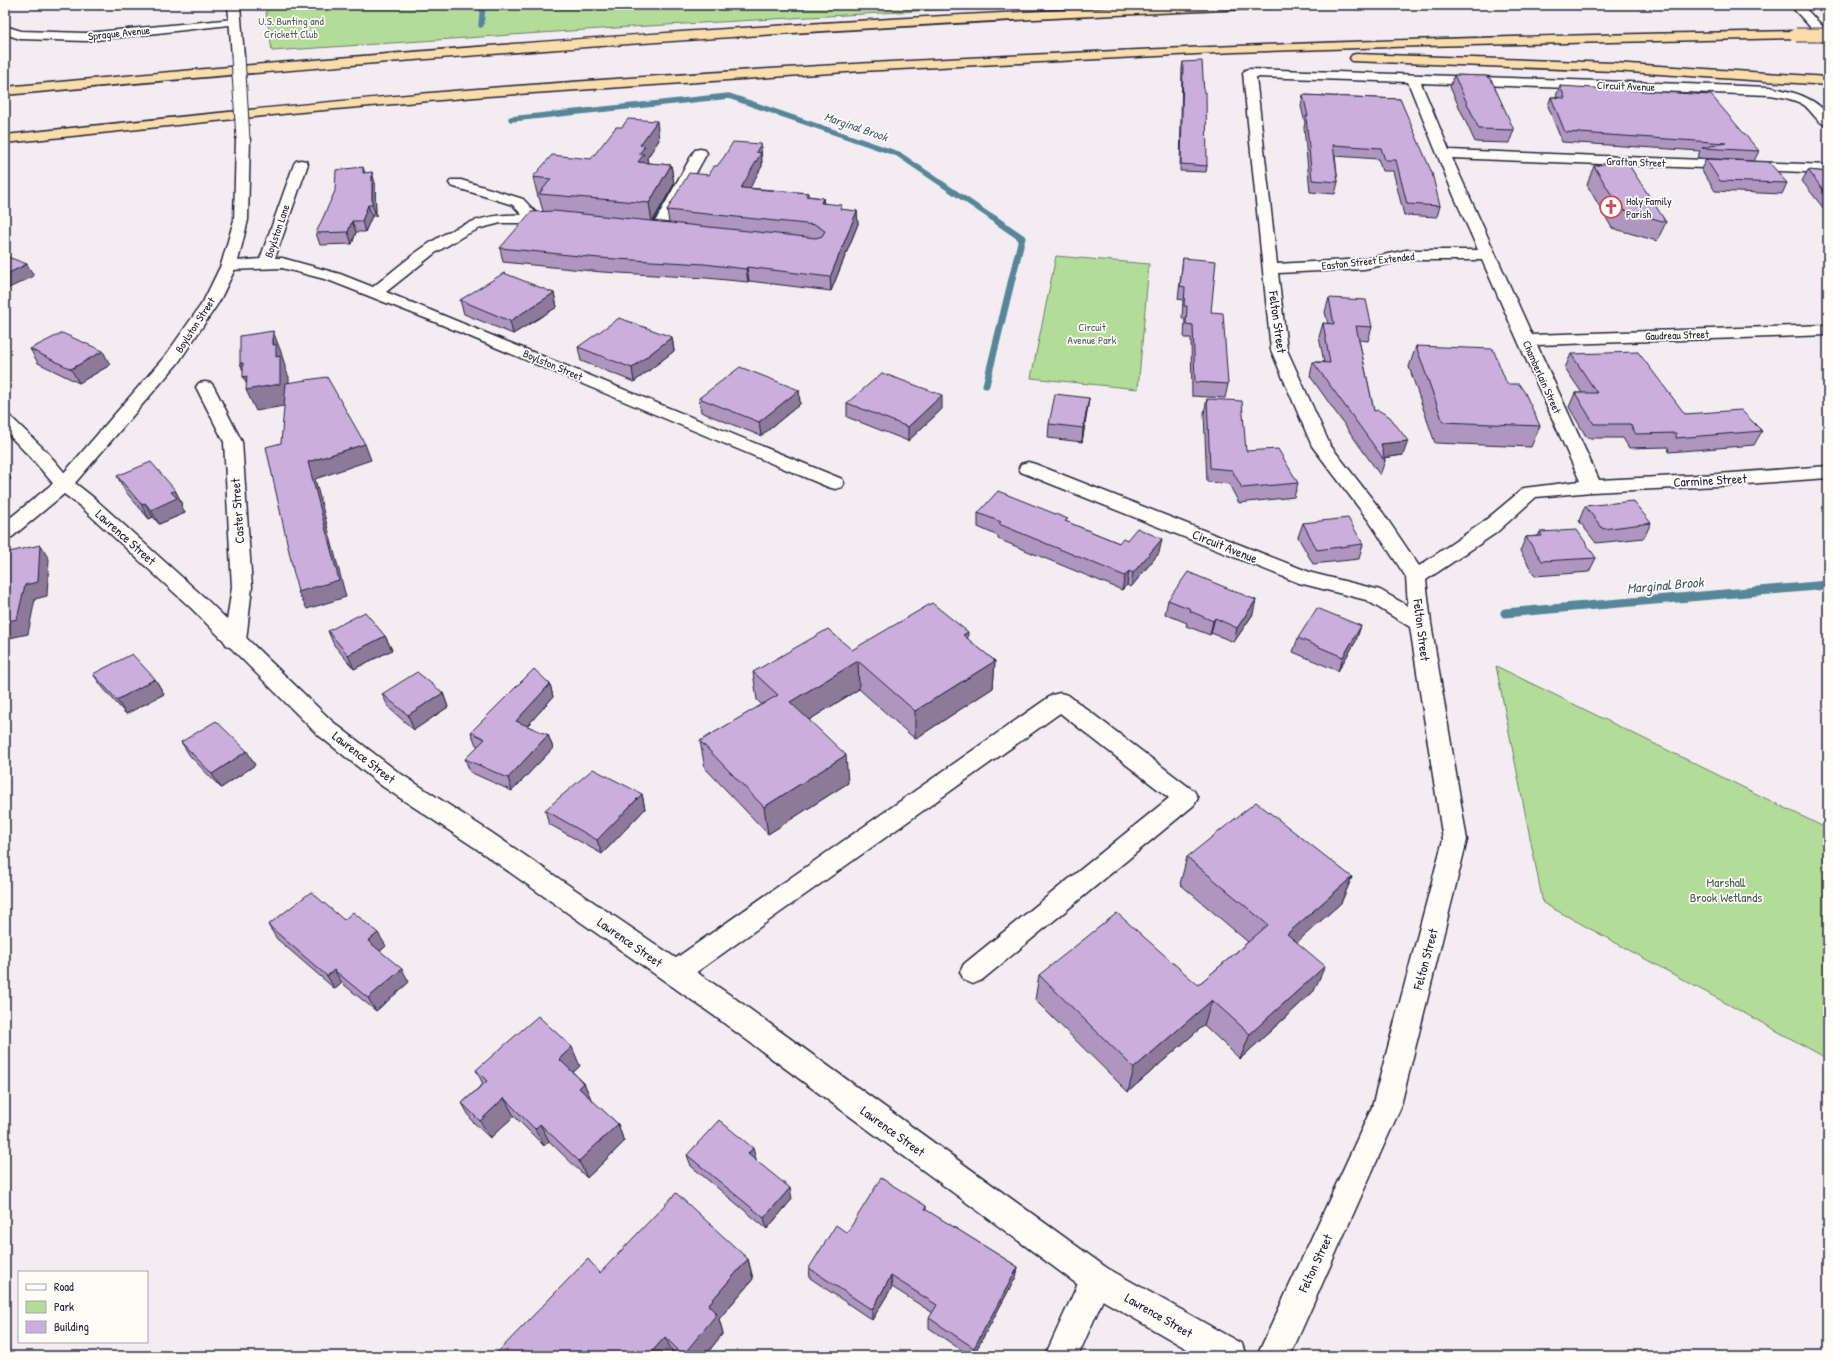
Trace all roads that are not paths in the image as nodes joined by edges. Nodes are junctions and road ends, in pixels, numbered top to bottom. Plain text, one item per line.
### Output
1 (234, 5) edge
2 (1141, 5) edge
3 (1273, 5) edge
4 (1796, 5) edge
5 (976, 17) junction
6 (234, 22) junction
7 (5, 30) edge
8 (1828, 35) edge
9 (1828, 39) edge
10 (1209, 51) junction
11 (1729, 74) junction
12 (1413, 79) junction
13 (1828, 81) edge
14 (5, 91) edge
15 (1828, 94) edge
16 (1828, 122) edge
17 (5, 139) edge
18 (700, 153) dead end
19 (1444, 154) junction
20 (301, 164) dead end
21 (1828, 169) edge
22 (456, 183) dead end
23 (534, 220) junction
24 (572, 221) edge
25 (643, 227) edge
26 (658, 229) junction
27 (698, 233) edge
28 (1488, 255) junction
29 (266, 264) junction
30 (228, 265) junction
31 (1272, 269) junction
32 (375, 293) junction
33 (1828, 330) edge
34 (1526, 340) junction
35 (205, 387) dead end
36 (5, 421) edge
37 (1028, 468) dead end
38 (1828, 472) edge
39 (835, 483) dead end
40 (64, 484) junction
41 (1592, 486) junction
42 (5, 532) edge
43 (1416, 577) junction
44 (1420, 623) junction
45 (235, 641) junction
46 (974, 972) dead end
47 (674, 973) junction
48 (1096, 1279) junction
49 (1061, 1356) edge
50 (1230, 1356) edge
51 (1273, 1356) edge

1 - 6 street, Boylston Street
2 - 5 highway
3 - 5 highway
4 - 9 street
5 - 14 highway
6 - 7 street, Sprague Avenue
6 - 30 street, Boylston Street, bridge
8 - 10 highway, bridge
10 - 11 highway
10 - 17 highway
11 - 13 highway
11 - 15 highway
12 - 16 street, Circuit Avenue
12 - 19 street, Chamberlain Street
12 - 31 street, Felton Street
18 - 26 street
19 - 21 street, Grafton Street
19 - 28 street, Chamberlain Street
20 - 29 street, Boylston Lane
22 - 23 street
23 - 24 street
23 - 32 street
25 - 26 street
26 - 27 street
28 - 31 street, Easton Street Extended
28 - 34 street, Chamberlain Street
29 - 30 street, Boylston Lane
29 - 32 street, Boylston Street
30 - 40 street, Boylston Street
31 - 43 street, Felton Street
32 - 39 street, Boylston Street
33 - 34 street, Gaudreau Street
34 - 41 street, Chamberlain Street
35 - 45 street, Caster Street
36 - 40 street, Lawrence Street
37 - 44 street, Circuit Avenue
38 - 41 street, Carmine Street
40 - 42 street, Boylston Street
40 - 45 street, Lawrence Street
41 - 43 street
43 - 44 street, Felton Street
44 - 51 street, Felton Street
45 - 47 street, Lawrence Street
46 - 47 street
47 - 48 street, Lawrence Street
48 - 49 street
48 - 50 street, Lawrence Street

